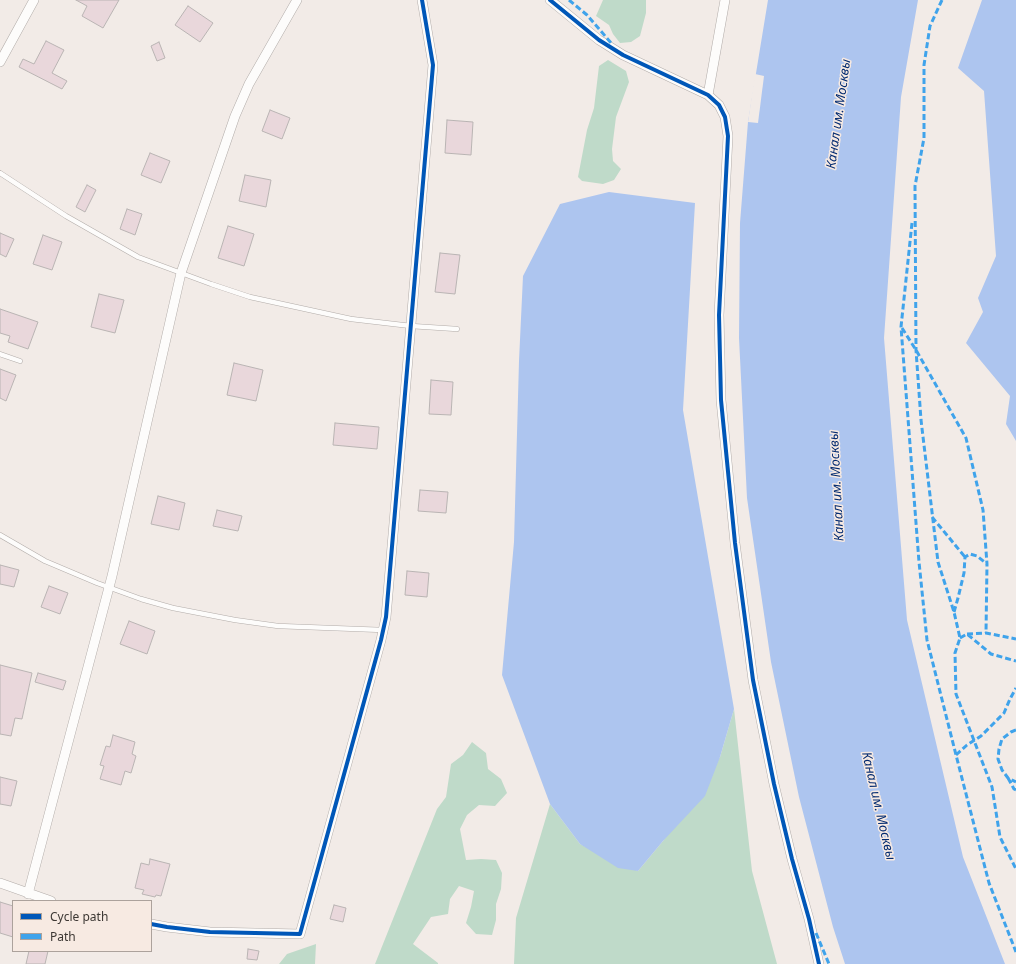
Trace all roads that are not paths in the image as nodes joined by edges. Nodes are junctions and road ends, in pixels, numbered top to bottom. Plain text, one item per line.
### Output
1 (34, 0) edge
2 (297, 0) edge
3 (422, 0) edge
4 (550, 0) edge
5 (725, 0) edge
6 (0, 62) edge
7 (708, 94) junction
8 (0, 173) edge
9 (181, 274) junction
10 (411, 326) junction
11 (457, 329) dead end
12 (0, 354) edge
13 (20, 361) dead end
14 (0, 536) edge
15 (109, 588) junction
16 (383, 630) junction
17 (0, 884) edge
18 (28, 894) junction
19 (47, 900) edge
20 (152, 924) edge
21 (819, 964) edge

1 - 6 street
2 - 9 street
3 - 10 street
4 - 7 street
5 - 7 street
7 - 21 street
8 - 9 lane
9 - 10 lane
9 - 15 street
10 - 11 lane
10 - 16 street
12 - 13 lane
14 - 15 lane
15 - 16 lane
15 - 18 street
16 - 20 street
17 - 18 street
18 - 19 street

